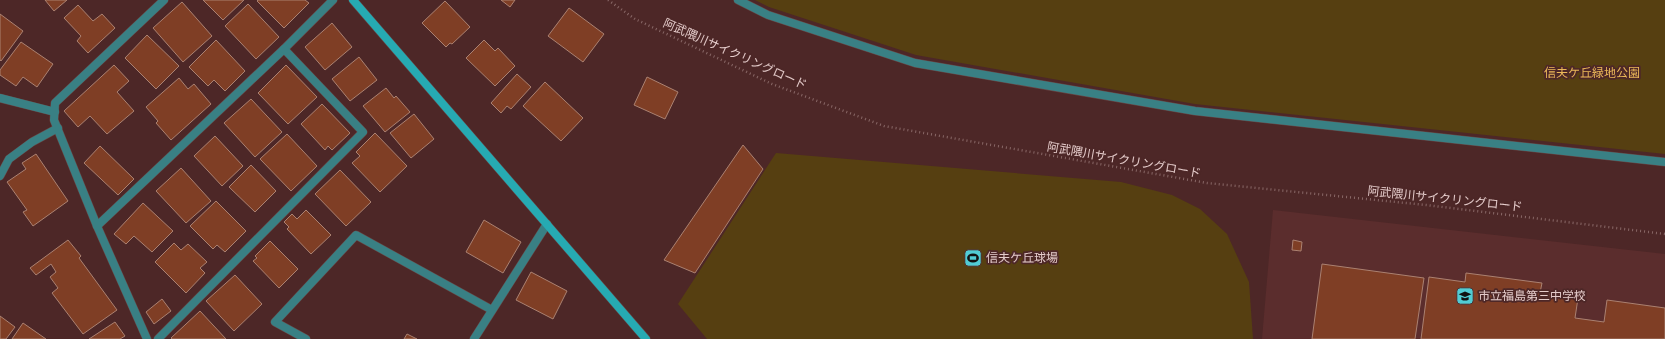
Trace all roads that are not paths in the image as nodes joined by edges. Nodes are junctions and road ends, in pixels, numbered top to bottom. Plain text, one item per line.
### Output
1 (164, 0) edge
2 (333, 0) edge
3 (353, 0) edge
4 (738, 0) edge
5 (284, 49) junction
6 (0, 98) edge
7 (55, 112) junction
8 (58, 128) junction
9 (1665, 162) edge
10 (0, 176) edge
11 (547, 224) junction
12 (97, 226) junction
13 (492, 310) junction
14 (147, 339) edge
15 (158, 339) edge
16 (306, 339) edge
17 (474, 339) edge
18 (646, 339) edge

1 - 7 street
2 - 5 street
3 - 11 street
4 - 9 street
5 - 12 street
5 - 15 street
6 - 7 street
7 - 8 street
8 - 10 street
8 - 12 street
11 - 13 street
11 - 18 street
12 - 14 street
13 - 16 street
13 - 17 street

